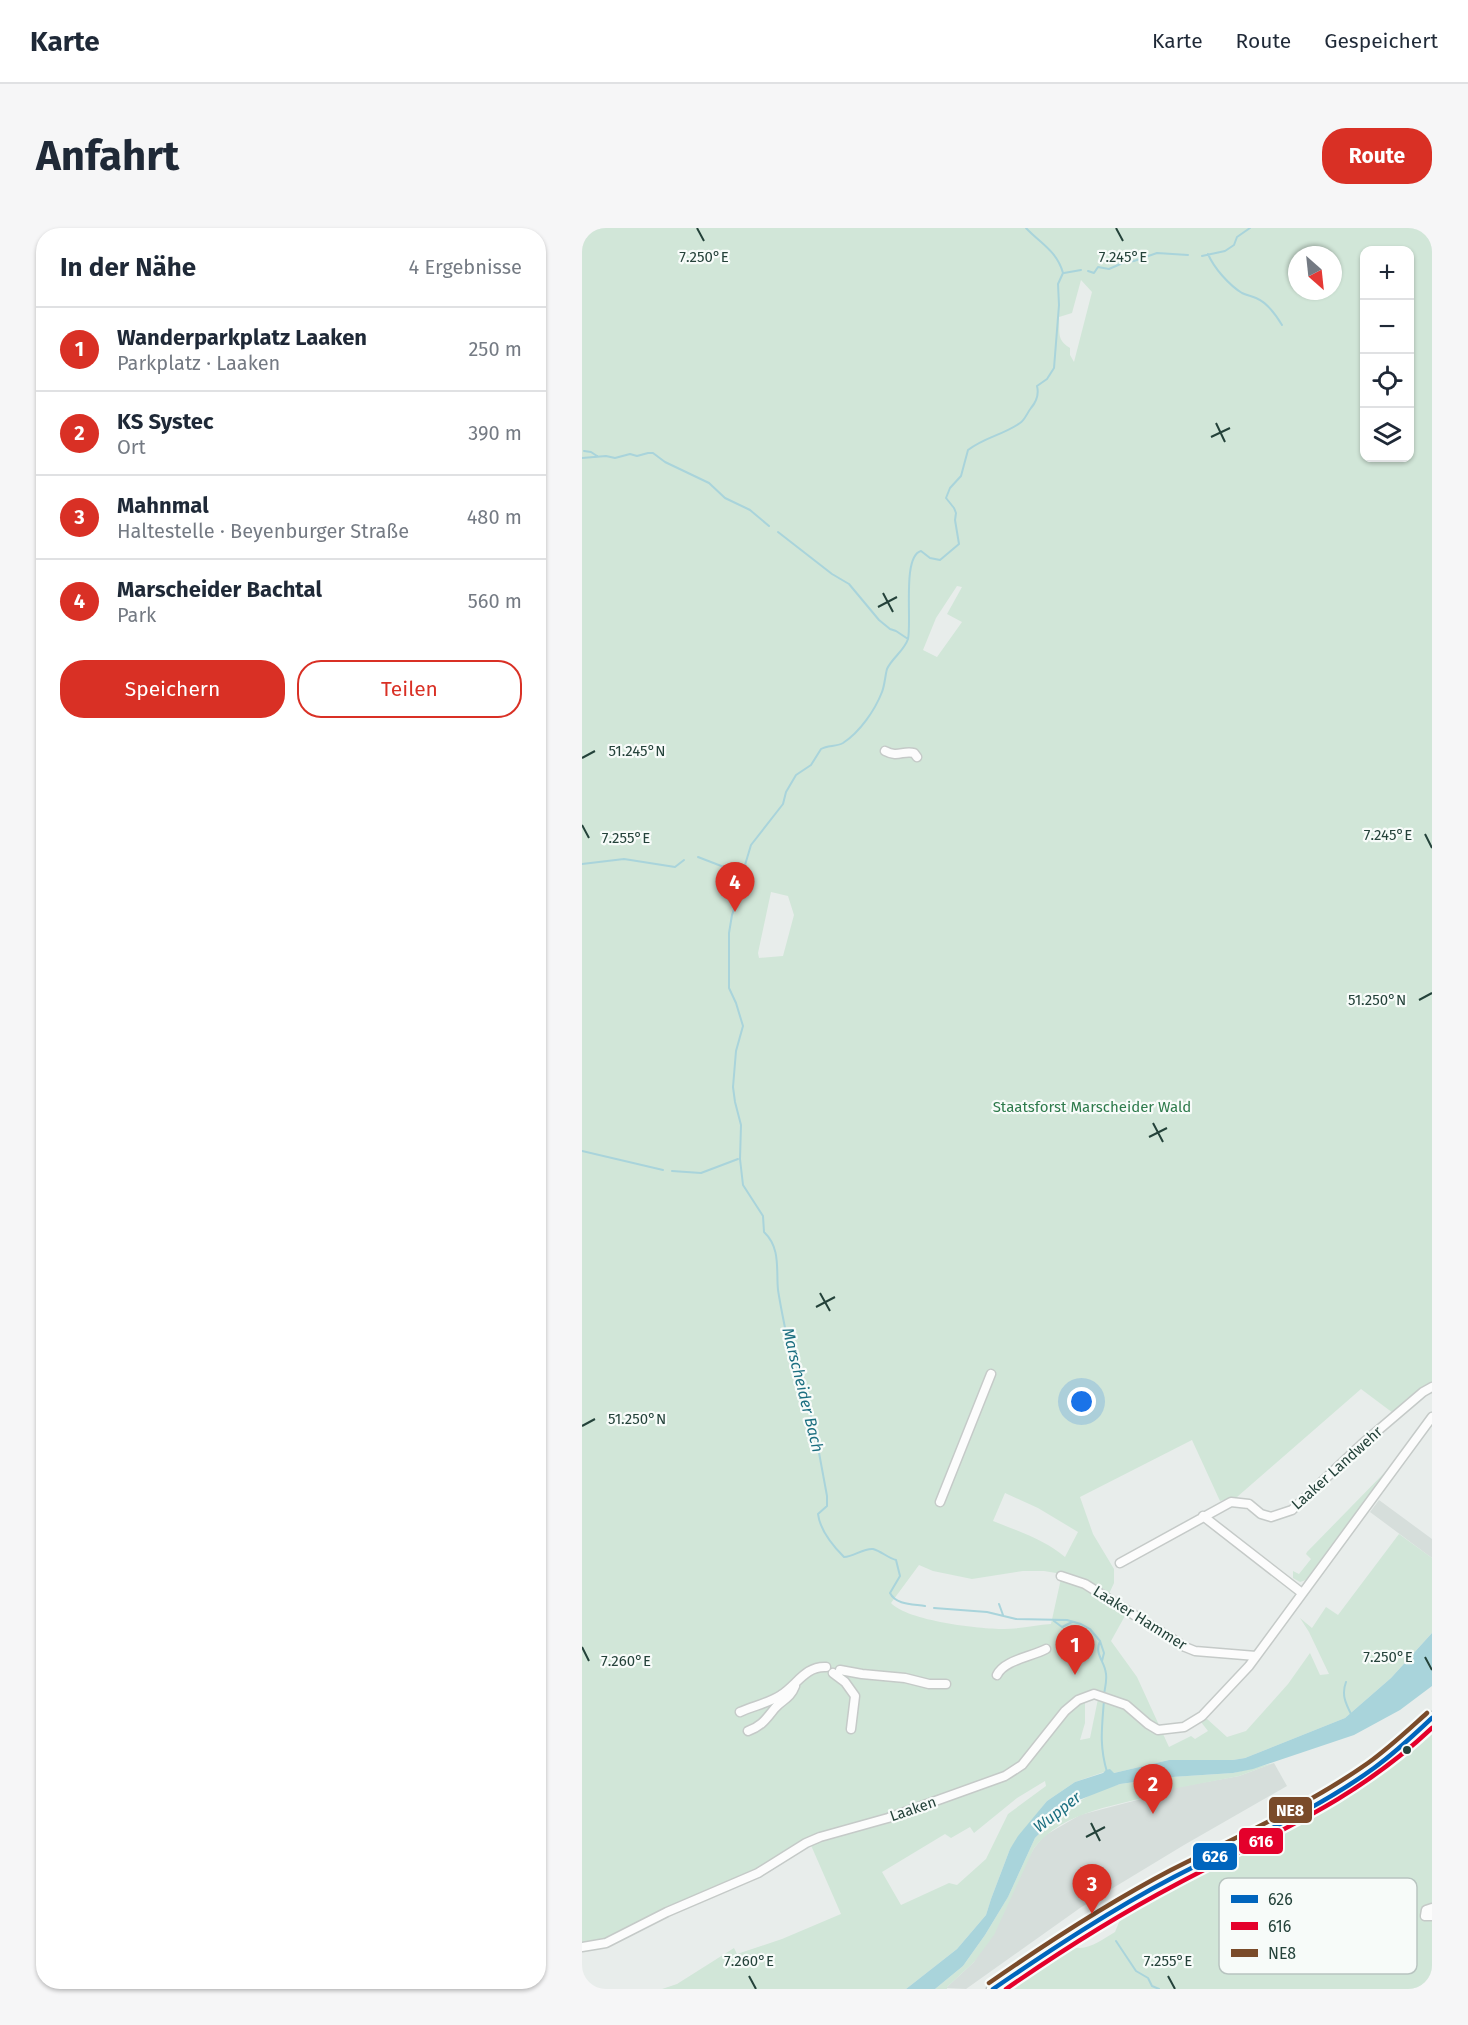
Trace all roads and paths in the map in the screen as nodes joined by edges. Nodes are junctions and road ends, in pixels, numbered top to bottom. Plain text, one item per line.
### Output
1 (885, 751) dead end
2 (917, 757) dead end
3 (991, 1374) dead end
4 (1432, 1387) edge
5 (1432, 1417) edge
6 (940, 1502) dead end
7 (1203, 1516) junction
8 (1120, 1563) dead end
9 (1061, 1576) dead end
10 (1302, 1593) junction
11 (1046, 1649) dead end
12 (1257, 1656) junction
13 (833, 1670) junction
14 (997, 1675) dead end
15 (797, 1680) junction
16 (946, 1684) dead end
17 (740, 1712) dead end
18 (1432, 1718) edge
19 (851, 1728) dead end
20 (748, 1731) dead end
21 (1432, 1908) edge
22 (1432, 1916) edge
23 (582, 1947) edge
24 (993, 1989) edge

1 - 2 street
3 - 6 street
4 - 7 street, Laaker Landwehr
5 - 10 street, Laaken
7 - 8 street, Laaker Landwehr
7 - 10 street
9 - 12 street, Laaker Hammer
10 - 12 street, Laaken
11 - 14 street
12 - 23 street, Laaken
13 - 15 street
13 - 16 street
13 - 19 street
15 - 17 street
15 - 20 street
18 - 24 main road
21 - 22 street

